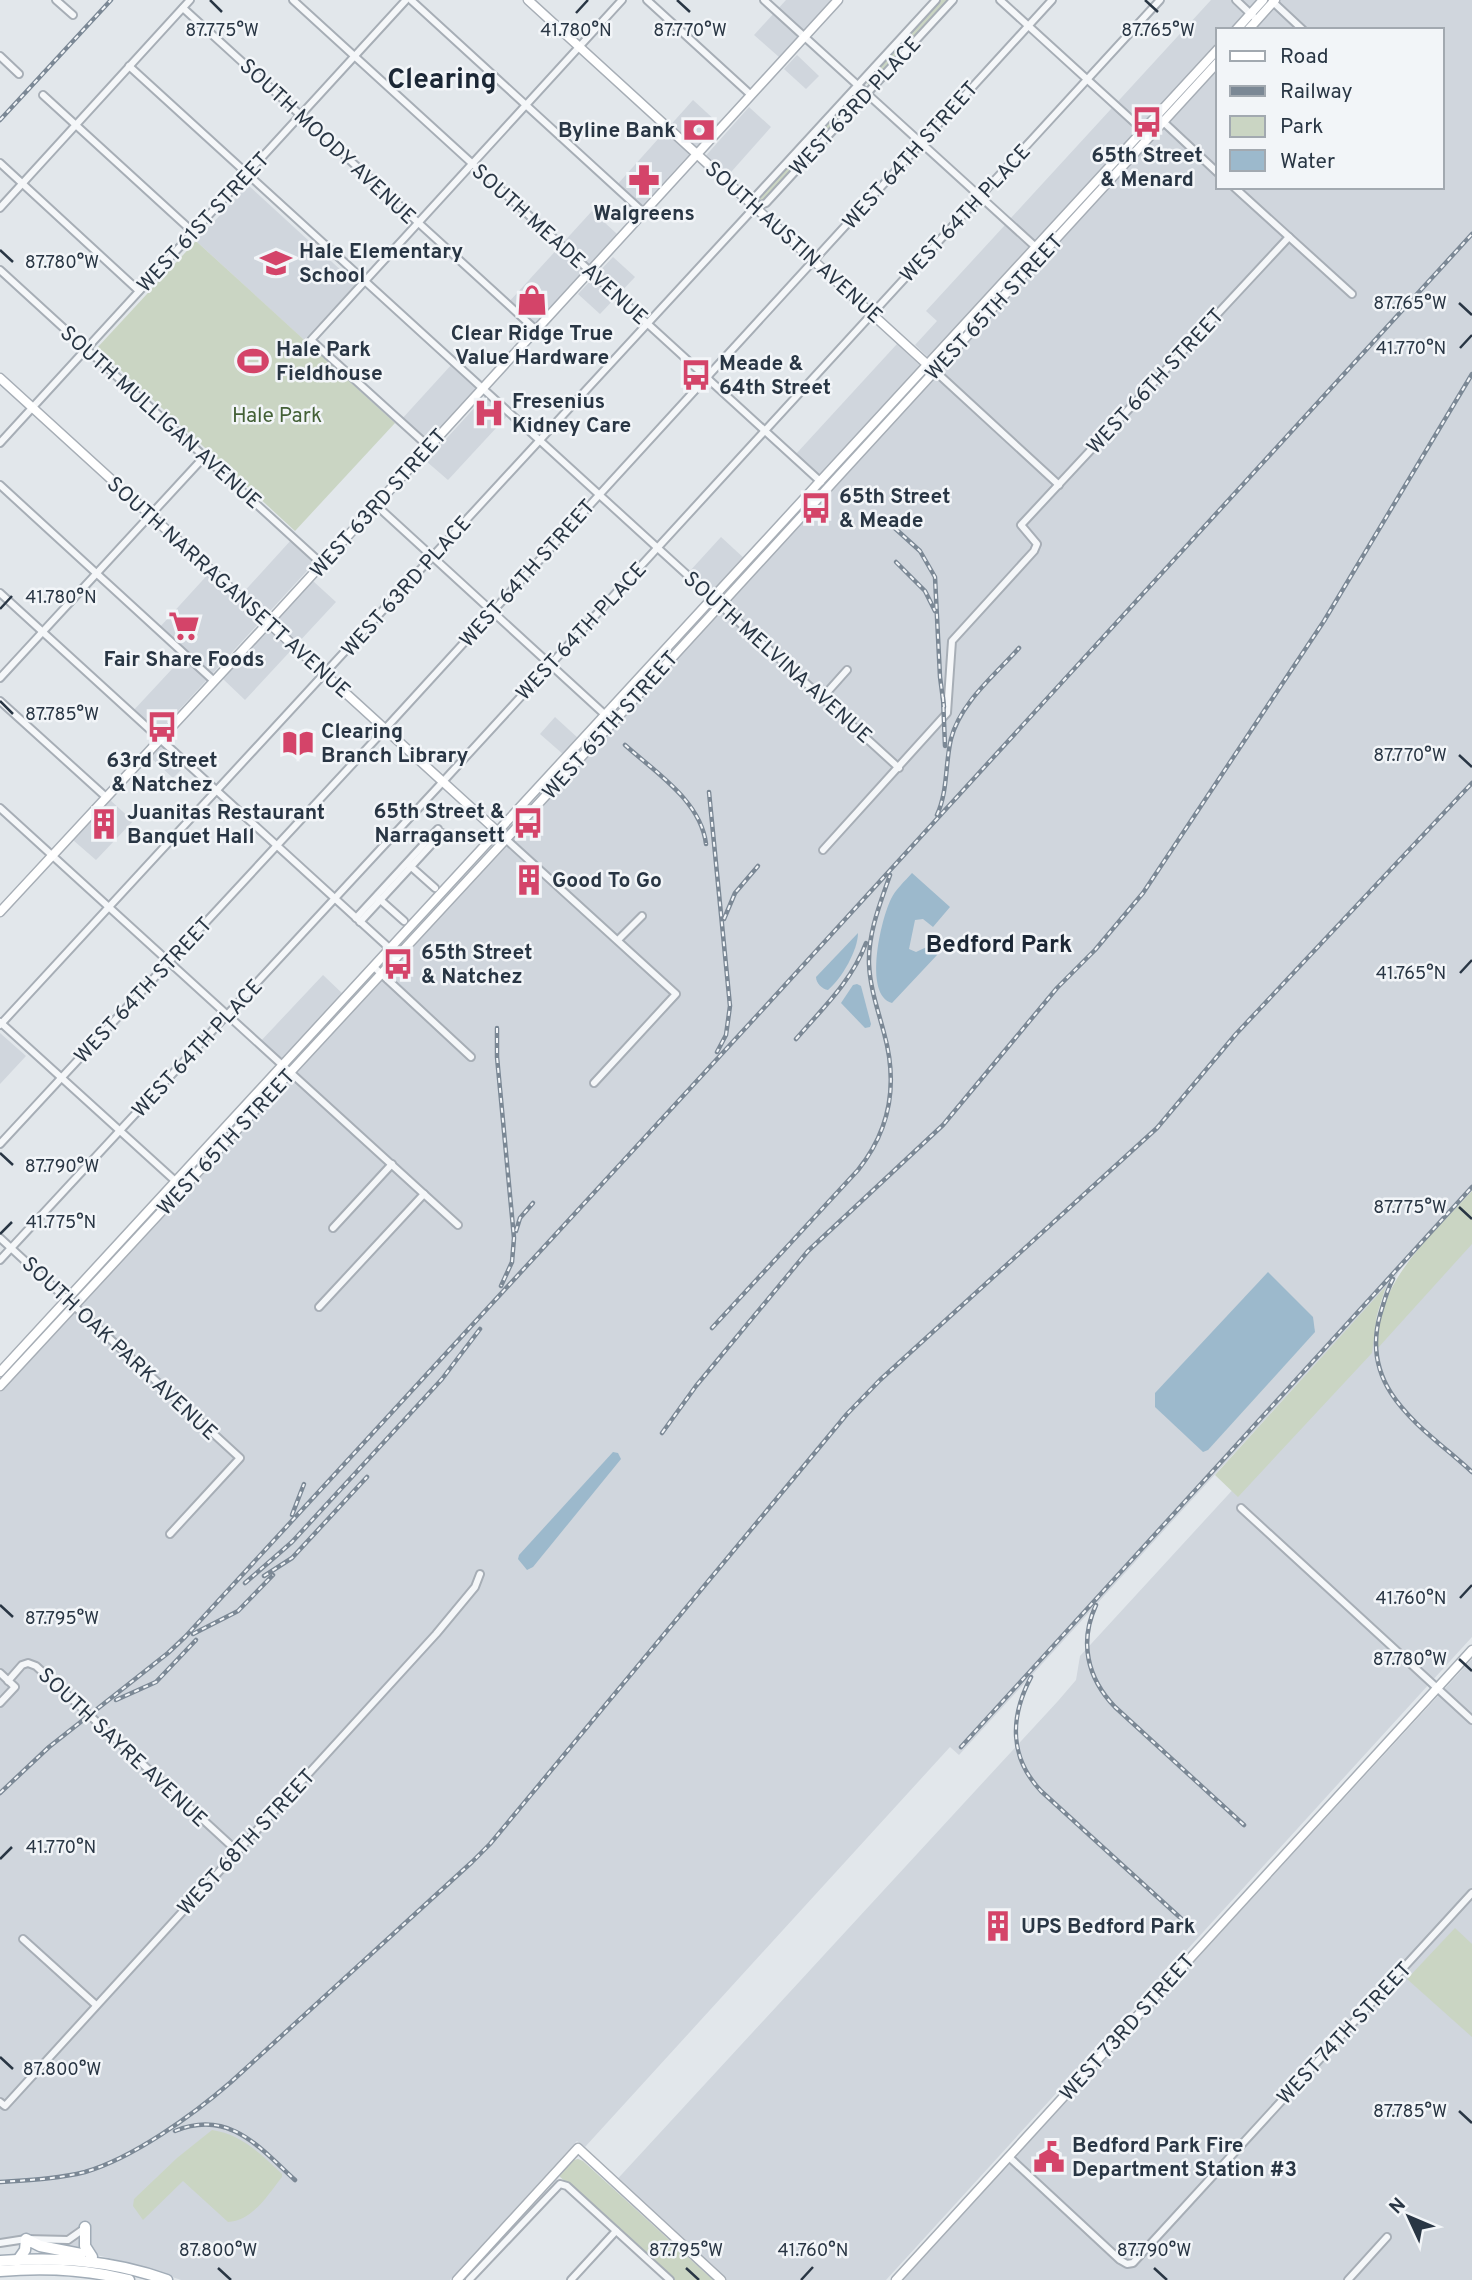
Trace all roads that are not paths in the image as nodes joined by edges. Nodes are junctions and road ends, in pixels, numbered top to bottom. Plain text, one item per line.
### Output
1 (56, 0) edge
2 (190, 0) edge
3 (293, 0) edge
4 (409, 0) edge
5 (528, 0) edge
6 (622, 0) edge
7 (647, 0) edge
8 (764, 0) edge
9 (838, 0) edge
10 (936, 0) edge
11 (953, 0) edge
12 (1000, 0) edge
13 (1052, 0) edge
14 (1160, 0) edge
15 (1236, 0) edge
16 (1263, 0) edge
17 (1273, 1) edge
18 (183, 8) junction
19 (73, 15) dead end
20 (1254, 16) junction
21 (1028, 26) junction
22 (1239, 28) edge
23 (1249, 28) edge
24 (1301, 28) edge
25 (804, 37) junction
26 (579, 47) junction
27 (1216, 51) edge
28 (0, 56) edge
29 (355, 56) junction
30 (1216, 64) edge
31 (130, 66) junction
32 (19, 74) dead end
33 (1087, 79) junction
34 (858, 86) junction
35 (867, 94) junction
36 (751, 95) junction
37 (43, 96) dead end
38 (526, 105) junction
39 (301, 115) junction
40 (1160, 119) junction
41 (76, 125) junction
42 (1147, 133) junction
43 (921, 143) junction
44 (697, 154) junction
45 (0, 163) edge
46 (472, 163) junction
47 (1216, 171) edge
48 (248, 173) junction
49 (22, 183) junction
50 (1236, 189) edge
51 (980, 197) junction
52 (755, 207) junction
53 (0, 208) edge
54 (643, 213) junction
55 (418, 223) junction
56 (193, 232) junction
57 (1289, 237) junction
58 (1039, 251) junction
59 (814, 260) junction
60 (0, 270) edge
61 (590, 271) junction
62 (365, 280) junction
63 (139, 290) junction
64 (1352, 294) dead end
65 (872, 314) junction
66 (648, 324) junction
67 (536, 330) junction
68 (86, 349) junction
69 (932, 368) junction
70 (706, 377) junction
71 (0, 378) edge
72 (483, 388) junction
73 (33, 408) junction
74 (765, 431) junction
75 (540, 440) junction
76 (0, 443) edge
77 (429, 447) junction
78 (204, 457) junction
79 (0, 485) edge
80 (824, 485) junction
81 (1059, 485) junction
82 (599, 495) junction
83 (376, 505) junction
84 (151, 515) junction
85 (658, 548) junction
86 (432, 557) junction
87 (322, 564) junction
88 (97, 574) junction
89 (0, 593) edge
90 (717, 602) junction
91 (492, 612) junction
92 (268, 623) junction
93 (43, 632) junction
94 (550, 665) junction
95 (847, 670) dead end
96 (325, 675) junction
97 (0, 678) edge
98 (214, 681) junction
99 (822, 698) junction
100 (0, 701) edge
101 (609, 719) junction
102 (385, 729) junction
103 (160, 739) junction
104 (899, 768) junction
105 (443, 782) junction
106 (217, 791) junction
107 (106, 797) junction
108 (0, 808) edge
109 (440, 831) dead end
110 (498, 832) junction
111 (506, 839) junction
112 (277, 845) junction
113 (823, 849) dead end
114 (52, 855) junction
115 (409, 864) junction
116 (435, 888) dead end
117 (378, 897) junction
118 (335, 898) junction
119 (109, 907) junction
120 (0, 912) edge
121 (642, 916) dead end
122 (358, 920) junction
123 (404, 921) dead end
124 (618, 940) junction
125 (391, 949) junction
126 (398, 956) junction
127 (169, 961) junction
128 (374, 967) junction
129 (381, 974) junction
130 (227, 1014) junction
131 (0, 1024) edge
132 (471, 1057) dead end
133 (287, 1068) junction
134 (61, 1078) junction
135 (594, 1083) dead end
136 (119, 1131) junction
137 (0, 1144) edge
138 (391, 1164) junction
139 (179, 1185) junction
140 (424, 1194) junction
141 (458, 1225) dead end
142 (333, 1227) dead end
143 (0, 1238) edge
144 (11, 1248) junction
145 (0, 1260) edge
146 (68, 1299) junction
147 (75, 1306) junction
148 (319, 1307) dead end
149 (0, 1372) edge
150 (0, 1386) edge
151 (1241, 1508) dead end
152 (170, 1534) dead end
153 (480, 1574) dead end
154 (1472, 1650) edge
155 (0, 1674) edge
156 (8, 1681) junction
157 (1437, 1688) junction
158 (0, 1703) edge
159 (1472, 1720) edge
160 (237, 1851) junction
161 (1472, 1893) edge
162 (23, 1939) dead end
163 (96, 2005) junction
164 (2, 2104) edge
165 (1009, 2157) junction
166 (85, 2227) joint
167 (617, 2231) junction
168 (1387, 2237) dead end
169 (26, 2239) junction
170 (0, 2243) edge
171 (92, 2257) junction
172 (18, 2260) junction
173 (0, 2262) edge
174 (106, 2263) junction
175 (57, 2269) junction
176 (0, 2271) edge
177 (113, 2276) junction
178 (70, 2280) edge
179 (90, 2280) edge
180 (129, 2280) edge
181 (167, 2280) edge
182 (457, 2280) edge
183 (469, 2280) edge
184 (571, 2280) edge
185 (670, 2280) edge
186 (721, 2280) edge
187 (896, 2280) edge
188 (1348, 2280) edge

1 - 19 street
2 - 18 street
3 - 29 street, SOUTH MEADE AVENUE
4 - 29 street, WEST 61ST STREET
4 - 38 street
5 - 26 street, SOUTH AUSTIN AVENUE
6 - 26 street
7 - 36 street
8 - 25 street
9 - 25 street, WEST 63RD STREET
10 - 34 street, WEST 63RD PLACE
11 - 35 street, WEST 63RD PLACE
12 - 21 street
13 - 21 street, WEST 64TH STREET
14 - 33 street, WEST 64TH PLACE
15 - 20 street
16 - 20 street
17 - 20 street
17 - 24 street
18 - 31 street
18 - 39 street, SOUTH MOODY AVENUE
20 - 22 street
20 - 23 street
21 - 33 street
21 - 43 street, WEST 64TH STREET
25 - 34 street
25 - 36 street, WEST 63RD STREET
26 - 38 street
26 - 44 street, SOUTH AUSTIN AVENUE
27 - 40 street, WEST 65TH STREET
28 - 32 street
29 - 39 street, WEST 61ST STREET
29 - 46 street, SOUTH MEADE AVENUE
30 - 40 street, WEST 65TH STREET
31 - 41 street
31 - 48 street, SOUTH MELVINA AVENUE
33 - 42 street
33 - 51 street, WEST 64TH PLACE
34 - 35 street
34 - 52 street, WEST 63RD PLACE
35 - 43 street
35 - 52 street, WEST 63RD PLACE
36 - 44 street, WEST 63RD STREET
37 - 41 street
38 - 46 street
38 - 54 street
39 - 48 street, WEST 61ST STREET
39 - 55 street, SOUTH MOODY AVENUE
40 - 42 street, WEST 65TH STREET
40 - 47 street
41 - 49 street
41 - 56 street
42 - 58 street, WEST 65TH STREET
43 - 51 street
43 - 59 street, WEST 64TH STREET
44 - 52 street, SOUTH AUSTIN AVENUE
44 - 54 street, WEST 63RD STREET
45 - 49 street
46 - 55 street
46 - 61 street, SOUTH MEADE AVENUE
48 - 56 street, WEST 61ST STREET
48 - 62 street, SOUTH MELVINA AVENUE
49 - 53 street
49 - 63 street
50 - 57 street
51 - 58 street
51 - 65 street, WEST 64TH PLACE
52 - 59 street, SOUTH AUSTIN AVENUE
52 - 66 street, WEST 63RD PLACE
54 - 61 street, WEST 63RD STREET
55 - 62 street
55 - 67 street, SOUTH MOODY AVENUE
56 - 63 street, WEST 61ST STREET
57 - 64 street
57 - 81 street, WEST 66TH STREET
58 - 69 street, WEST 65TH STREET
59 - 65 street, SOUTH AUSTIN AVENUE
59 - 70 street, WEST 64TH STREET
60 - 68 street, SOUTH MULLIGAN AVENUE
61 - 66 street, SOUTH MEADE AVENUE
61 - 67 street, WEST 63RD STREET
62 - 72 street, SOUTH MELVINA AVENUE
62 - 77 street
63 - 68 street, WEST 61ST STREET
65 - 69 street, SOUTH AUSTIN AVENUE
65 - 74 street, WEST 64TH PLACE
66 - 70 street, SOUTH MEADE AVENUE
66 - 75 street, WEST 63RD PLACE
67 - 72 street, WEST 63RD STREET
68 - 73 street, WEST 61ST STREET
68 - 78 street, SOUTH MULLIGAN AVENUE
69 - 80 street, WEST 65TH STREET
69 - 81 street, SOUTH AUSTIN AVENUE
70 - 74 street, SOUTH MEADE AVENUE
70 - 82 street, WEST 64TH STREET
71 - 73 street, SOUTH NARRAGANSETT AVENUE
72 - 75 street, SOUTH MELVINA AVENUE
72 - 77 street, WEST 63RD STREET
73 - 76 street, WEST 61ST STREET
73 - 84 street, SOUTH NARRAGANSETT AVENUE
74 - 80 street, SOUTH MEADE AVENUE
74 - 85 street, WEST 64TH PLACE
75 - 82 street, SOUTH MELVINA AVENUE
75 - 86 street, WEST 63RD PLACE
77 - 83 street, WEST 63RD STREET
78 - 84 street
78 - 87 street, SOUTH MULLIGAN AVENUE
79 - 88 street
80 - 90 street, WEST 65TH STREET
81 - 104 street, WEST 66TH STREET
82 - 85 street, SOUTH MELVINA AVENUE
82 - 91 street, WEST 64TH STREET
83 - 86 street
83 - 87 street, WEST 63RD STREET
84 - 88 street
84 - 92 street, SOUTH NARRAGANSETT AVENUE
85 - 90 street, SOUTH MELVINA AVENUE
85 - 94 street, WEST 64TH PLACE
86 - 91 street
86 - 96 street, WEST 63RD PLACE
87 - 92 street, WEST 63RD STREET
88 - 93 street
88 - 98 street
89 - 93 street
90 - 99 street, SOUTH MELVINA AVENUE
90 - 101 street, WEST 65TH STREET
91 - 94 street
91 - 102 street, WEST 64TH STREET
92 - 96 street, SOUTH NARRAGANSETT AVENUE
92 - 98 street, WEST 63RD STREET
93 - 97 street
93 - 103 street
94 - 101 street
94 - 105 street, WEST 64TH PLACE
95 - 99 street
96 - 102 street, SOUTH NARRAGANSETT AVENUE
96 - 106 street, WEST 63RD PLACE
98 - 103 street, WEST 63RD STREET
99 - 104 street, SOUTH MELVINA AVENUE
100 - 107 street
101 - 110 street, WEST 65TH STREET
101 - 111 street, WEST 65TH STREET
102 - 105 street, SOUTH NARRAGANSETT AVENUE
102 - 112 street, WEST 64TH STREET
103 - 106 street
103 - 107 street, WEST 63RD STREET
104 - 113 street
105 - 110 street, SOUTH NARRAGANSETT AVENUE
105 - 118 street, WEST 64TH PLACE
106 - 112 street
106 - 119 street, WEST 63RD PLACE
107 - 114 street, WEST 63RD STREET
108 - 114 street
109 - 115 street
110 - 111 street, SOUTH NARRAGANSETT AVENUE
110 - 125 street, WEST 65TH STREET
111 - 124 street, SOUTH NARRAGANSETT AVENUE
111 - 126 street, WEST 65TH STREET
112 - 118 street
112 - 127 street, WEST 64TH STREET
114 - 119 street
114 - 120 street, WEST 63RD STREET
115 - 116 street
115 - 117 street
117 - 122 street
117 - 123 street
118 - 122 street
118 - 130 street, WEST 64TH PLACE
119 - 127 street
119 - 131 street, WEST 63RD PLACE
121 - 124 street
122 - 125 street
124 - 135 street, SOUTH NARRAGANSETT AVENUE
125 - 126 street
125 - 128 street, WEST 65TH STREET
126 - 129 street, WEST 65TH STREET
127 - 130 street
127 - 134 street, WEST 64TH STREET
128 - 129 street
128 - 133 street, WEST 65TH STREET
129 - 132 street
129 - 133 street, WEST 65TH STREET
130 - 133 street
130 - 136 street, WEST 64TH PLACE
131 - 134 street
133 - 138 street
133 - 139 street, WEST 65TH STREET
134 - 136 street
134 - 137 street, WEST 64TH STREET
136 - 139 street
136 - 144 street, WEST 64TH PLACE
138 - 140 street
138 - 142 street
139 - 146 street, WEST 65TH STREET
139 - 147 street, WEST 65TH STREET
140 - 141 street
140 - 148 street
143 - 144 street, SOUTH OAK PARK AVENUE
144 - 145 street, WEST 64TH PLACE
144 - 146 street, SOUTH OAK PARK AVENUE
146 - 147 street, SOUTH OAK PARK AVENUE
146 - 149 street, WEST 65TH STREET
147 - 150 street, WEST 65TH STREET
147 - 152 street, SOUTH OAK PARK AVENUE
151 - 157 street
153 - 160 street, WEST 68TH STREET
154 - 157 street, WEST 73RD STREET
155 - 156 street, SOUTH SAYRE AVENUE
156 - 158 street, SOUTH SAYRE AVENUE
156 - 160 street, SOUTH SAYRE AVENUE
157 - 159 street
157 - 165 street, WEST 73RD STREET
160 - 163 street, WEST 68TH STREET
161 - 165 street, WEST 74TH STREET
162 - 163 street
163 - 164 street, WEST 68TH STREET
165 - 187 street, WEST 73RD STREET
166 - 169 street
166 - 171 main road
167 - 183 street
167 - 184 street
167 - 185 street
168 - 188 street
169 - 170 street
169 - 171 main road
169 - 172 main road
171 - 174 main road
172 - 173 main road
172 - 174 main road
174 - 181 main road
175 - 176 main road
175 - 177 main road
175 - 178 main road
177 - 179 main road
177 - 180 main road
182 - 186 street

